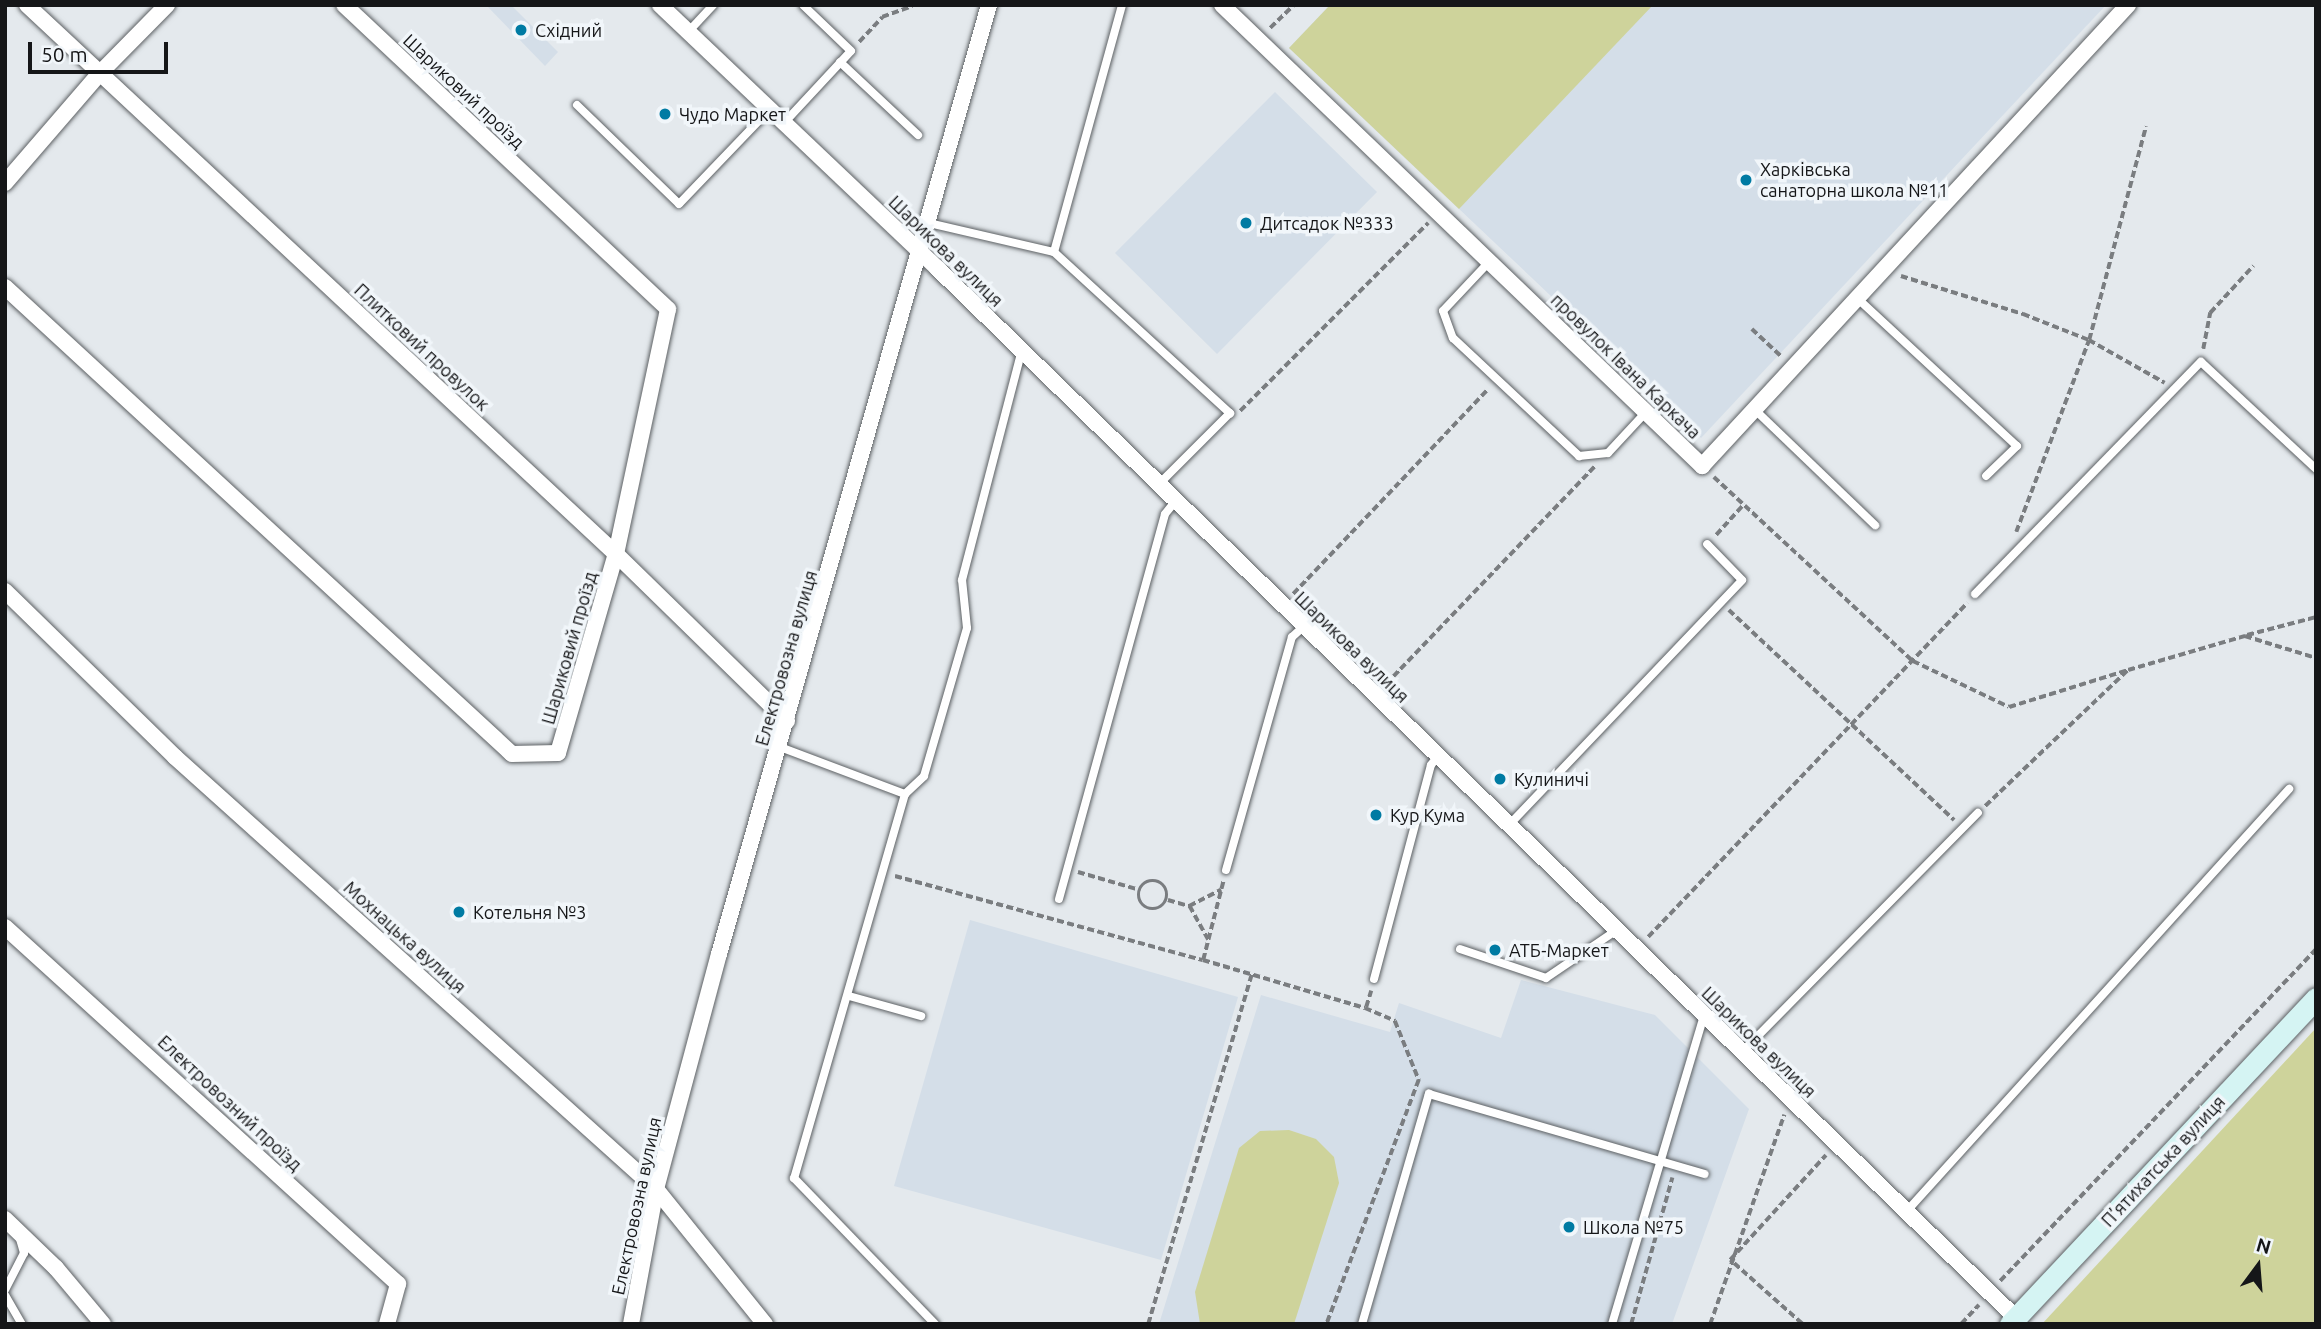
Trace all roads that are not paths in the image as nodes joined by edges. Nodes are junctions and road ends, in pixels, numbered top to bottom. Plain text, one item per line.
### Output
1 (27, 5) edge
2 (167, 5) edge
3 (344, 5) edge
4 (660, 5) edge
5 (713, 5) edge
6 (803, 5) edge
7 (989, 5) edge
8 (1122, 5) edge
9 (1222, 5) edge
10 (2128, 5) edge
11 (688, 32) junction
12 (841, 62) junction
13 (99, 74) junction
14 (577, 105) dead end
15 (770, 109) junction
16 (784, 123) junction
17 (918, 135) dead end
18 (5, 183) edge
19 (929, 223) junction
20 (1054, 252) junction
21 (922, 253) junction
22 (1489, 262) junction
23 (5, 287) edge
24 (1857, 298) junction
25 (1022, 350) junction
26 (1754, 409) junction
27 (1646, 412) junction
28 (2316, 468) edge
29 (1986, 476) dead end
30 (1157, 486) junction
31 (1174, 503) junction
32 (1875, 525) dead end
33 (1707, 544) road end
34 (616, 554) junction
35 (5, 591) edge
36 (1975, 594) road end
37 (1303, 627) junction
38 (788, 721) junction
39 (780, 747) junction
40 (1438, 756) junction
41 (2289, 789) dead end
42 (905, 794) junction
43 (1978, 813) road end
44 (1509, 825) junction
45 (1226, 870) road end
46 (1059, 899) dead end
47 (7, 923) edge
48 (1617, 930) junction
49 (1460, 949) dead end
50 (1374, 979) road end
51 (849, 996) junction
52 (2316, 998) edge
53 (1704, 1015) junction
54 (921, 1016) dead end
55 (1742, 1052) junction
56 (1660, 1162) junction
57 (1705, 1174) dead end
58 (656, 1189) junction
59 (1906, 1212) junction
60 (11, 1225) edge
61 (5, 1290) edge
62 (5, 1295) edge
63 (2013, 1321) edge
64 (22, 1324) edge
65 (103, 1324) edge
66 (387, 1324) edge
67 (631, 1324) edge
68 (765, 1324) edge
69 (935, 1324) edge
70 (1362, 1324) edge
71 (1612, 1324) edge

1 - 13 street, Плитковий провулок
2 - 13 street
3 - 34 street, Шариковий проїзд
4 - 11 street, Шарикова вулиця
5 - 11 lane
6 - 12 lane
7 - 19 street, Електровозна вулиця
8 - 20 lane
9 - 22 street, провулок Івана Каркача
10 - 24 street, провулок Івана Каркача
11 - 15 street, Шарикова вулиця
12 - 16 lane
12 - 17 lane
13 - 18 street
13 - 34 street, Плитковий провулок
14 - 15 lane
15 - 16 street, Шарикова вулиця
16 - 21 street, Шарикова вулиця
19 - 20 lane
19 - 21 street, Електровозна вулиця
20 - 30 lane
21 - 25 street, Шарикова вулиця
21 - 38 street, Електровозна вулиця
22 - 27 street, провулок Івана Каркача
22 - 27 lane
23 - 34 street, Шариковий проїзд
24 - 26 street, провулок Івана Каркача
24 - 29 lane
25 - 30 street, Шарикова вулиця
25 - 42 lane
26 - 27 street, провулок Івана Каркача
26 - 32 lane
28 - 36 lane
30 - 31 street, Шарикова вулиця
31 - 37 street, Шарикова вулиця
31 - 46 lane
33 - 44 lane
34 - 38 street, Плитковий провулок
35 - 58 street, Мохнацька вулиця
37 - 40 street, Шарикова вулиця
37 - 45 lane
38 - 39 street, Електровозна вулиця
39 - 42 lane
39 - 58 street, Електровозна вулиця
40 - 44 street, Шарикова вулиця
40 - 50 lane
41 - 59 lane
42 - 51 lane
43 - 55 lane
44 - 48 street, Шарикова вулиця
47 - 66 street, Електровозний проїзд
48 - 49 lane
48 - 53 street, Шарикова вулиця
51 - 54 lane
51 - 69 lane
52 - 63 street, П’ятихатська вулиця
53 - 55 street, Шарикова вулиця
53 - 56 lane
55 - 59 street, Шарикова вулиця
56 - 57 lane
56 - 70 lane
56 - 71 lane
58 - 67 street, Електровозна вулиця
58 - 68 street, Мохнацька вулиця
59 - 63 street, Шарикова вулиця
60 - 61 lane
60 - 65 street
62 - 64 lane

